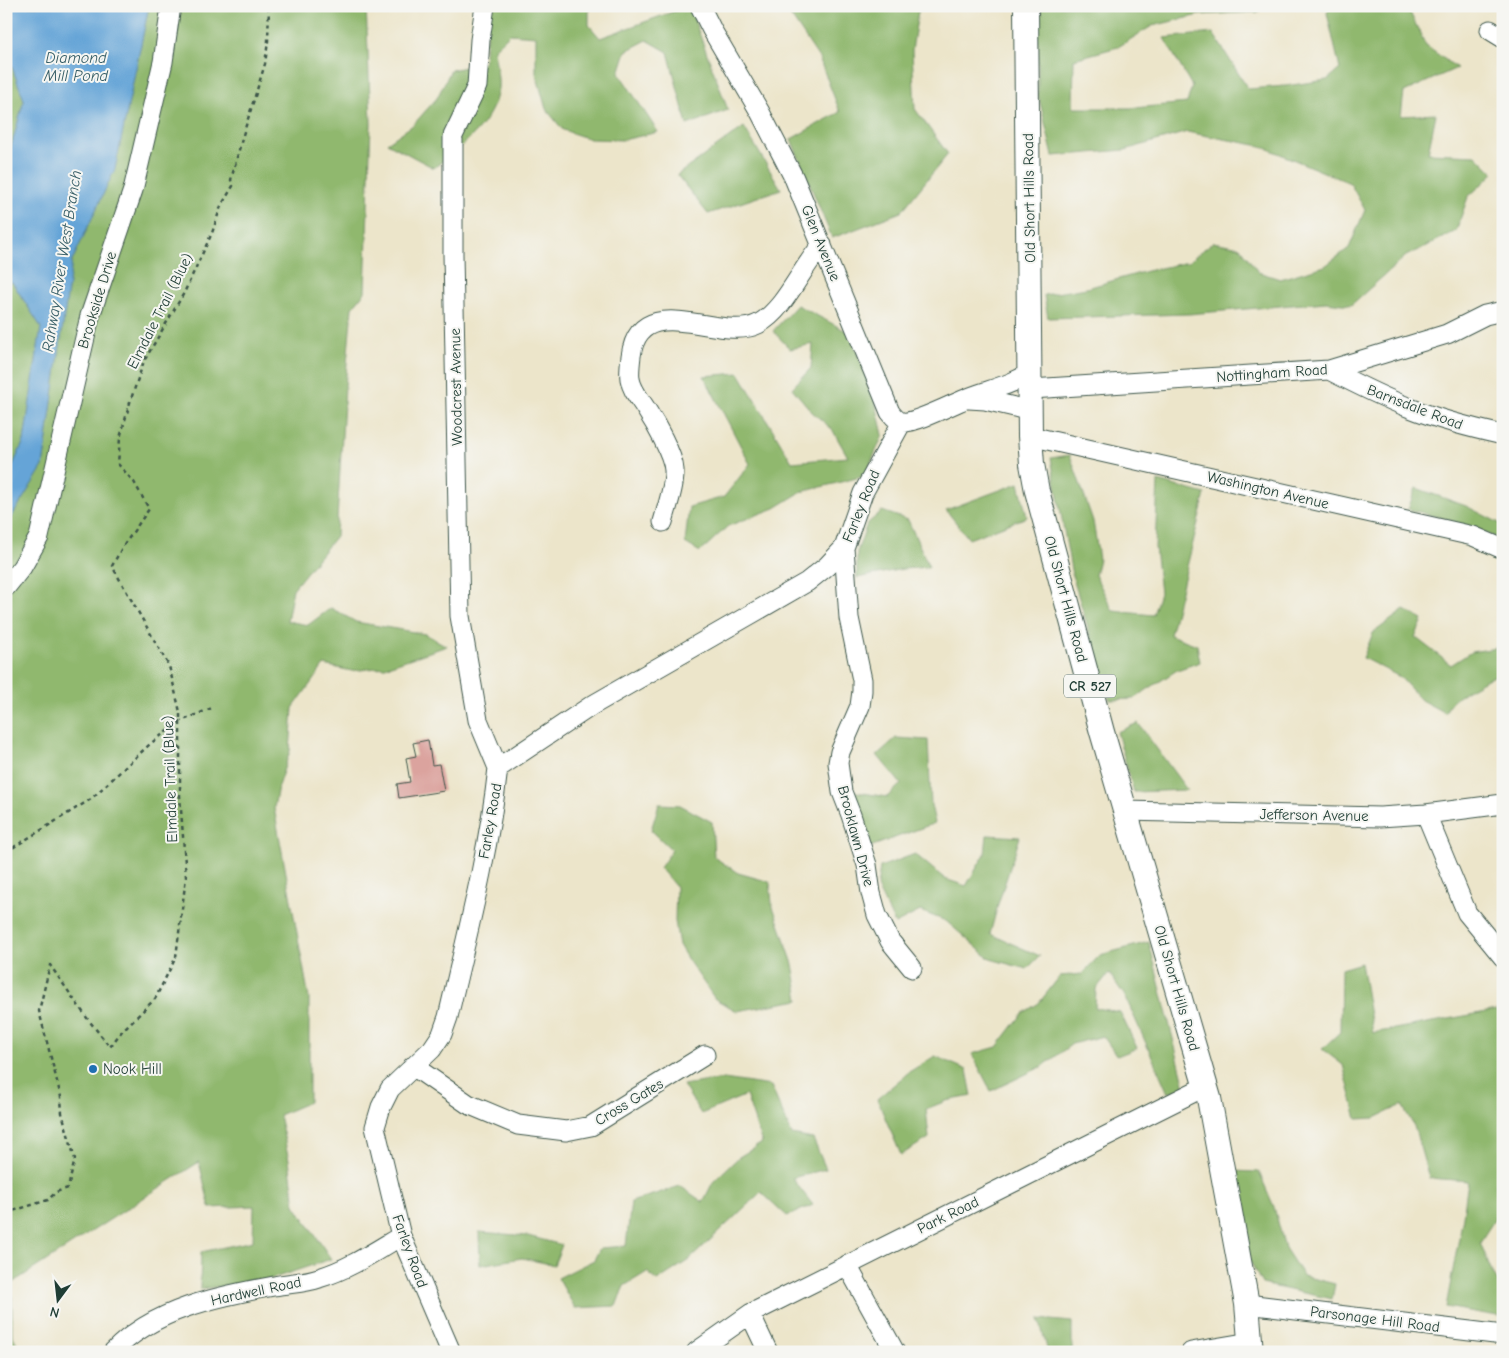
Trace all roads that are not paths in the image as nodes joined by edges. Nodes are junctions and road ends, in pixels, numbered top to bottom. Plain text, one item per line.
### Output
1 (171, 6) edge
2 (486, 6) edge
3 (700, 6) edge
4 (1026, 6) edge
5 (822, 245) junction
6 (1503, 311) edge
7 (1330, 370) junction
8 (1031, 391) junction
9 (966, 399) junction
10 (902, 422) junction
11 (1503, 435) edge
12 (1030, 436) junction
13 (663, 522) dead end
14 (844, 548) junction
15 (1503, 550) edge
16 (6, 587) edge
17 (498, 768) junction
18 (1503, 804) edge
19 (1125, 811) junction
20 (1426, 814) junction
21 (1503, 957) edge
22 (912, 968) dead end
23 (705, 1055) dead end
24 (414, 1066) junction
25 (1206, 1086) junction
26 (401, 1236) junction
27 (847, 1265) junction
28 (1246, 1304) junction
29 (750, 1314) junction
30 (1503, 1335) edge
31 (1250, 1347) edge
32 (113, 1352) edge
33 (451, 1352) edge
34 (696, 1352) edge
35 (768, 1352) edge
36 (895, 1352) edge
37 (1191, 1352) edge

1 - 16 street, Brookside Drive
2 - 17 street, Woodcrest Avenue
3 - 5 street, Glen Avenue
4 - 8 main road, Old Short Hills Road / CR 527
5 - 10 street, Glen Avenue
5 - 13 street
6 - 7 street, Nottingham Road
7 - 8 street, Nottingham Road
7 - 11 street, Barnsdale Road
8 - 9 street
8 - 9 street
8 - 12 main road, Old Short Hills Road / CR 527
9 - 10 street
10 - 14 street, Farley Road
12 - 15 street, Washington Avenue
12 - 19 main road, Old Short Hills Road / CR 527
14 - 17 street, Farley Road
14 - 22 street, Brooklawn Drive
17 - 24 street, Farley Road
18 - 20 street, Jefferson Avenue
19 - 20 street, Jefferson Avenue
19 - 25 main road, Old Short Hills Road / CR 527
20 - 21 street
23 - 24 street, Cross Gates
24 - 26 street, Farley Road
25 - 27 street, Park Road
25 - 28 main road, Old Short Hills Road / CR 527
26 - 32 street, Hardwell Road
26 - 33 street, Farley Road
27 - 29 street, Park Road
27 - 36 street
28 - 30 street, Parsonage Hill Road
28 - 31 main road, Old Short Hills Road / CR 527
29 - 34 street, Park Road
29 - 35 street
31 - 37 street

